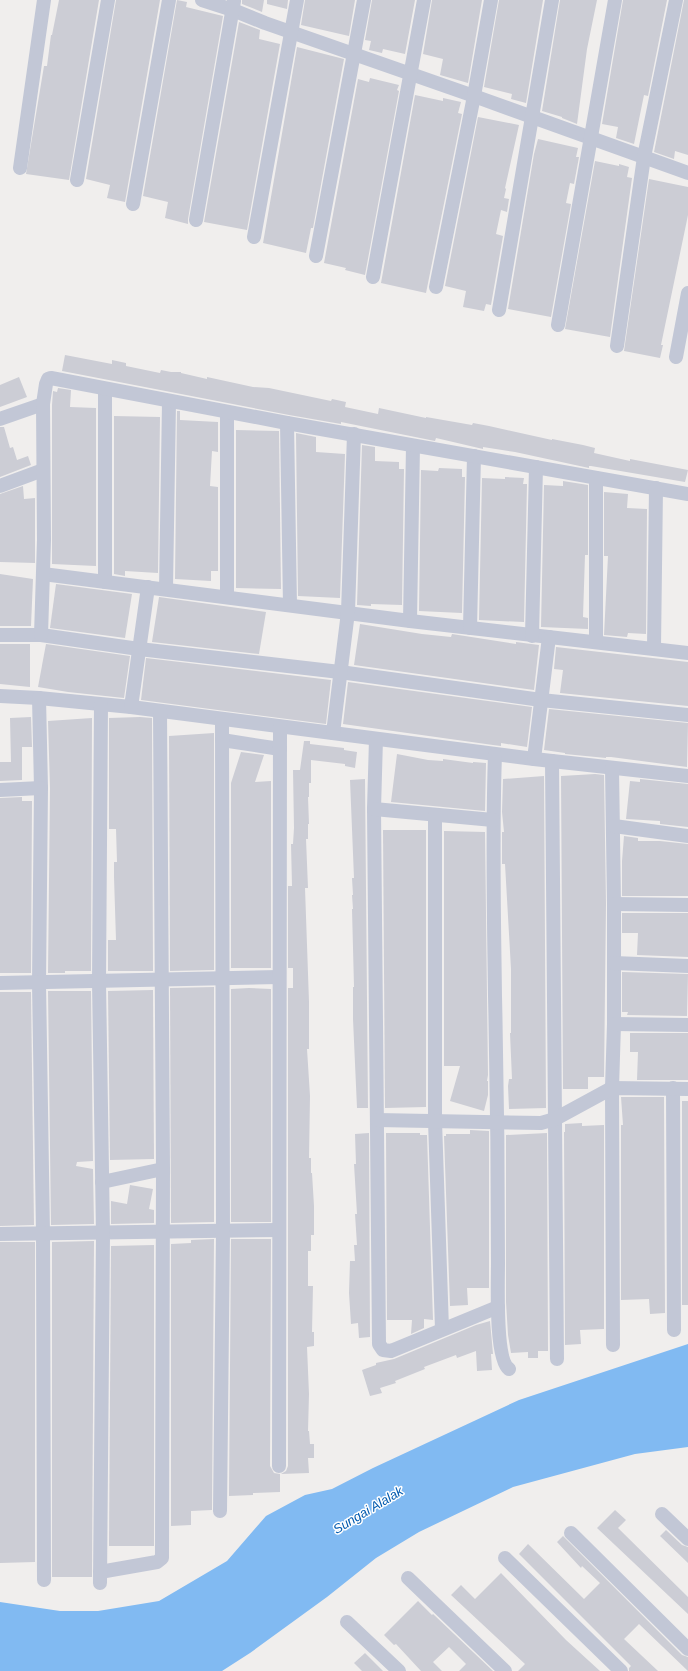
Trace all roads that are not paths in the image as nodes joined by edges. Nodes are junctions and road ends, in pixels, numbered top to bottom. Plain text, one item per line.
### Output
1 (44, 0) edge
2 (108, 0) edge
3 (169, 0) edge
4 (202, 0) edge
5 (297, 0) edge
6 (364, 0) edge
7 (424, 0) edge
8 (491, 0) edge
9 (552, 0) edge
10 (615, 0) edge
11 (676, 0) edge
12 (234, 5) edge
13 (290, 32) junction
14 (354, 55) junction
15 (410, 74) junction
16 (474, 96) junction
17 (532, 117) junction
18 (592, 138) junction
19 (644, 157) junction
20 (20, 168) dead end
21 (688, 173) edge
22 (77, 180) dead end
23 (133, 204) dead end
24 (196, 220) dead end
25 (254, 238) dead end
26 (316, 256) dead end
27 (372, 277) dead end
28 (436, 287) dead end
29 (688, 293) edge
30 (499, 310) dead end
31 (558, 325) dead end
32 (617, 346) dead end
33 (676, 357) dead end
34 (105, 390) junction
35 (168, 402) junction
36 (43, 404) junction
37 (227, 412) junction
38 (0, 419) edge
39 (286, 423) junction
40 (354, 434) junction
41 (413, 446) junction
42 (474, 456) junction
43 (536, 467) junction
44 (43, 470) junction
45 (596, 478) junction
46 (0, 486) edge
47 (656, 488) junction
48 (688, 494) edge
49 (43, 574) junction
50 (105, 582) junction
51 (148, 587) junction
52 (166, 589) junction
53 (227, 597) junction
54 (290, 605) junction
55 (348, 612) junction
56 (410, 621) junction
57 (470, 628) junction
58 (41, 634) junction
59 (0, 635) edge
60 (532, 636) junction
61 (549, 637) junction
62 (596, 641) junction
63 (654, 648) junction
64 (139, 649) junction
65 (688, 652) edge
66 (340, 672) junction
67 (0, 696) edge
68 (39, 698) junction
69 (541, 700) junction
70 (101, 705) junction
71 (131, 708) junction
72 (160, 711) junction
73 (688, 715) edge
74 (222, 719) junction
75 (280, 726) junction
76 (333, 734) junction
77 (376, 739) junction
78 (222, 740) junction
79 (280, 749) junction
80 (495, 755) junction
81 (534, 759) junction
82 (552, 761) junction
83 (612, 768) junction
84 (688, 776) edge
85 (41, 788) junction
86 (0, 790) edge
87 (374, 809) junction
88 (434, 815) junction
89 (493, 820) junction
90 (614, 826) junction
91 (688, 836) edge
92 (614, 904) junction
93 (688, 905) edge
94 (614, 963) junction
95 (688, 966) edge
96 (278, 977) junction
97 (161, 979) junction
98 (222, 979) junction
99 (99, 982) junction
100 (0, 983) edge
101 (39, 983) junction
102 (614, 1024) junction
103 (688, 1025) edge
104 (612, 1088) junction
105 (672, 1088) junction
106 (688, 1089) edge
107 (555, 1119) junction
108 (377, 1120) junction
109 (435, 1121) junction
110 (497, 1123) junction
111 (163, 1169) junction
112 (102, 1182) junction
113 (279, 1230) junction
114 (163, 1232) junction
115 (223, 1232) junction
116 (43, 1233) junction
117 (0, 1234) edge
118 (103, 1234) junction
119 (498, 1307) junction
120 (442, 1329) junction
121 (674, 1330) dead end
122 (613, 1346) dead end
123 (557, 1359) dead end
124 (509, 1369) dead end
125 (279, 1466) dead end
126 (220, 1511) dead end
127 (662, 1514) dead end
128 (571, 1533) dead end
129 (688, 1539) edge
130 (505, 1558) dead end
131 (408, 1578) dead end
132 (44, 1580) dead end
133 (347, 1622) dead end
134 (688, 1649) edge
135 (399, 1671) edge
136 (505, 1671) edge
137 (621, 1671) edge

1 - 20 street
2 - 22 street
3 - 23 street
4 - 12 street
5 - 13 street
6 - 14 street
7 - 15 street
8 - 16 street
9 - 17 street
10 - 18 street
11 - 19 street
12 - 13 street
12 - 24 street
13 - 14 street
13 - 25 street
14 - 15 street
14 - 26 street
15 - 16 street
15 - 27 street
16 - 17 street
16 - 28 street
17 - 18 street
17 - 30 street
18 - 19 street
18 - 31 street
19 - 21 street
19 - 32 street
29 - 33 street
34 - 35 street
34 - 36 street
34 - 50 street
35 - 37 street
35 - 52 street
36 - 38 street
36 - 44 street
37 - 39 street
37 - 53 street
39 - 40 street
39 - 54 street
40 - 41 street
40 - 55 street
41 - 42 street
41 - 56 street
42 - 43 street
42 - 57 street
43 - 45 street
43 - 60 street
44 - 46 street
44 - 49 street
45 - 47 street
45 - 62 street
47 - 48 street
47 - 63 street
49 - 50 street
49 - 58 street
50 - 51 street
51 - 52 street
51 - 64 street
52 - 53 street
53 - 54 street
54 - 55 street
55 - 56 street
55 - 66 street
56 - 57 street
57 - 60 street
58 - 59 street
58 - 64 street
60 - 61 street
61 - 62 street
61 - 69 street
62 - 63 street
63 - 65 street
64 - 66 street
64 - 71 street
66 - 69 street
66 - 76 street
67 - 68 street
68 - 70 street
68 - 85 street
69 - 73 street
69 - 81 street
70 - 71 street
70 - 99 street
71 - 72 street
72 - 74 street
72 - 97 street
74 - 75 street
74 - 78 street
75 - 76 street
75 - 79 street
76 - 77 street
77 - 80 street
77 - 87 street
78 - 79 street
78 - 98 street
79 - 96 street
80 - 81 street
80 - 89 street
81 - 82 street
82 - 83 street
82 - 107 street
83 - 84 street
83 - 90 street
85 - 86 street
85 - 101 street
87 - 88 street
87 - 108 street
88 - 89 street
88 - 109 street
89 - 110 street
90 - 91 street
90 - 92 street
92 - 93 street
92 - 94 street
94 - 95 street
94 - 102 street
96 - 98 street
96 - 113 street
97 - 98 street
97 - 99 street
97 - 111 street
98 - 115 street
99 - 101 street
99 - 112 street
100 - 101 street
101 - 116 street
102 - 103 street
102 - 104 street
104 - 105 street
104 - 107 street
104 - 122 street
105 - 106 street
105 - 121 street
107 - 110 street
107 - 123 street
108 - 109 street
108 - 120 street
109 - 110 street
109 - 120 street
110 - 119 street
111 - 112 street
111 - 114 street
112 - 118 street
113 - 115 street
113 - 125 street
114 - 115 street
114 - 118 street
114 - 118 street
115 - 126 street
116 - 117 street
116 - 118 street
116 - 132 street
119 - 120 street
119 - 124 street
127 - 129 street
128 - 134 street
130 - 137 street
131 - 136 street
133 - 135 street

